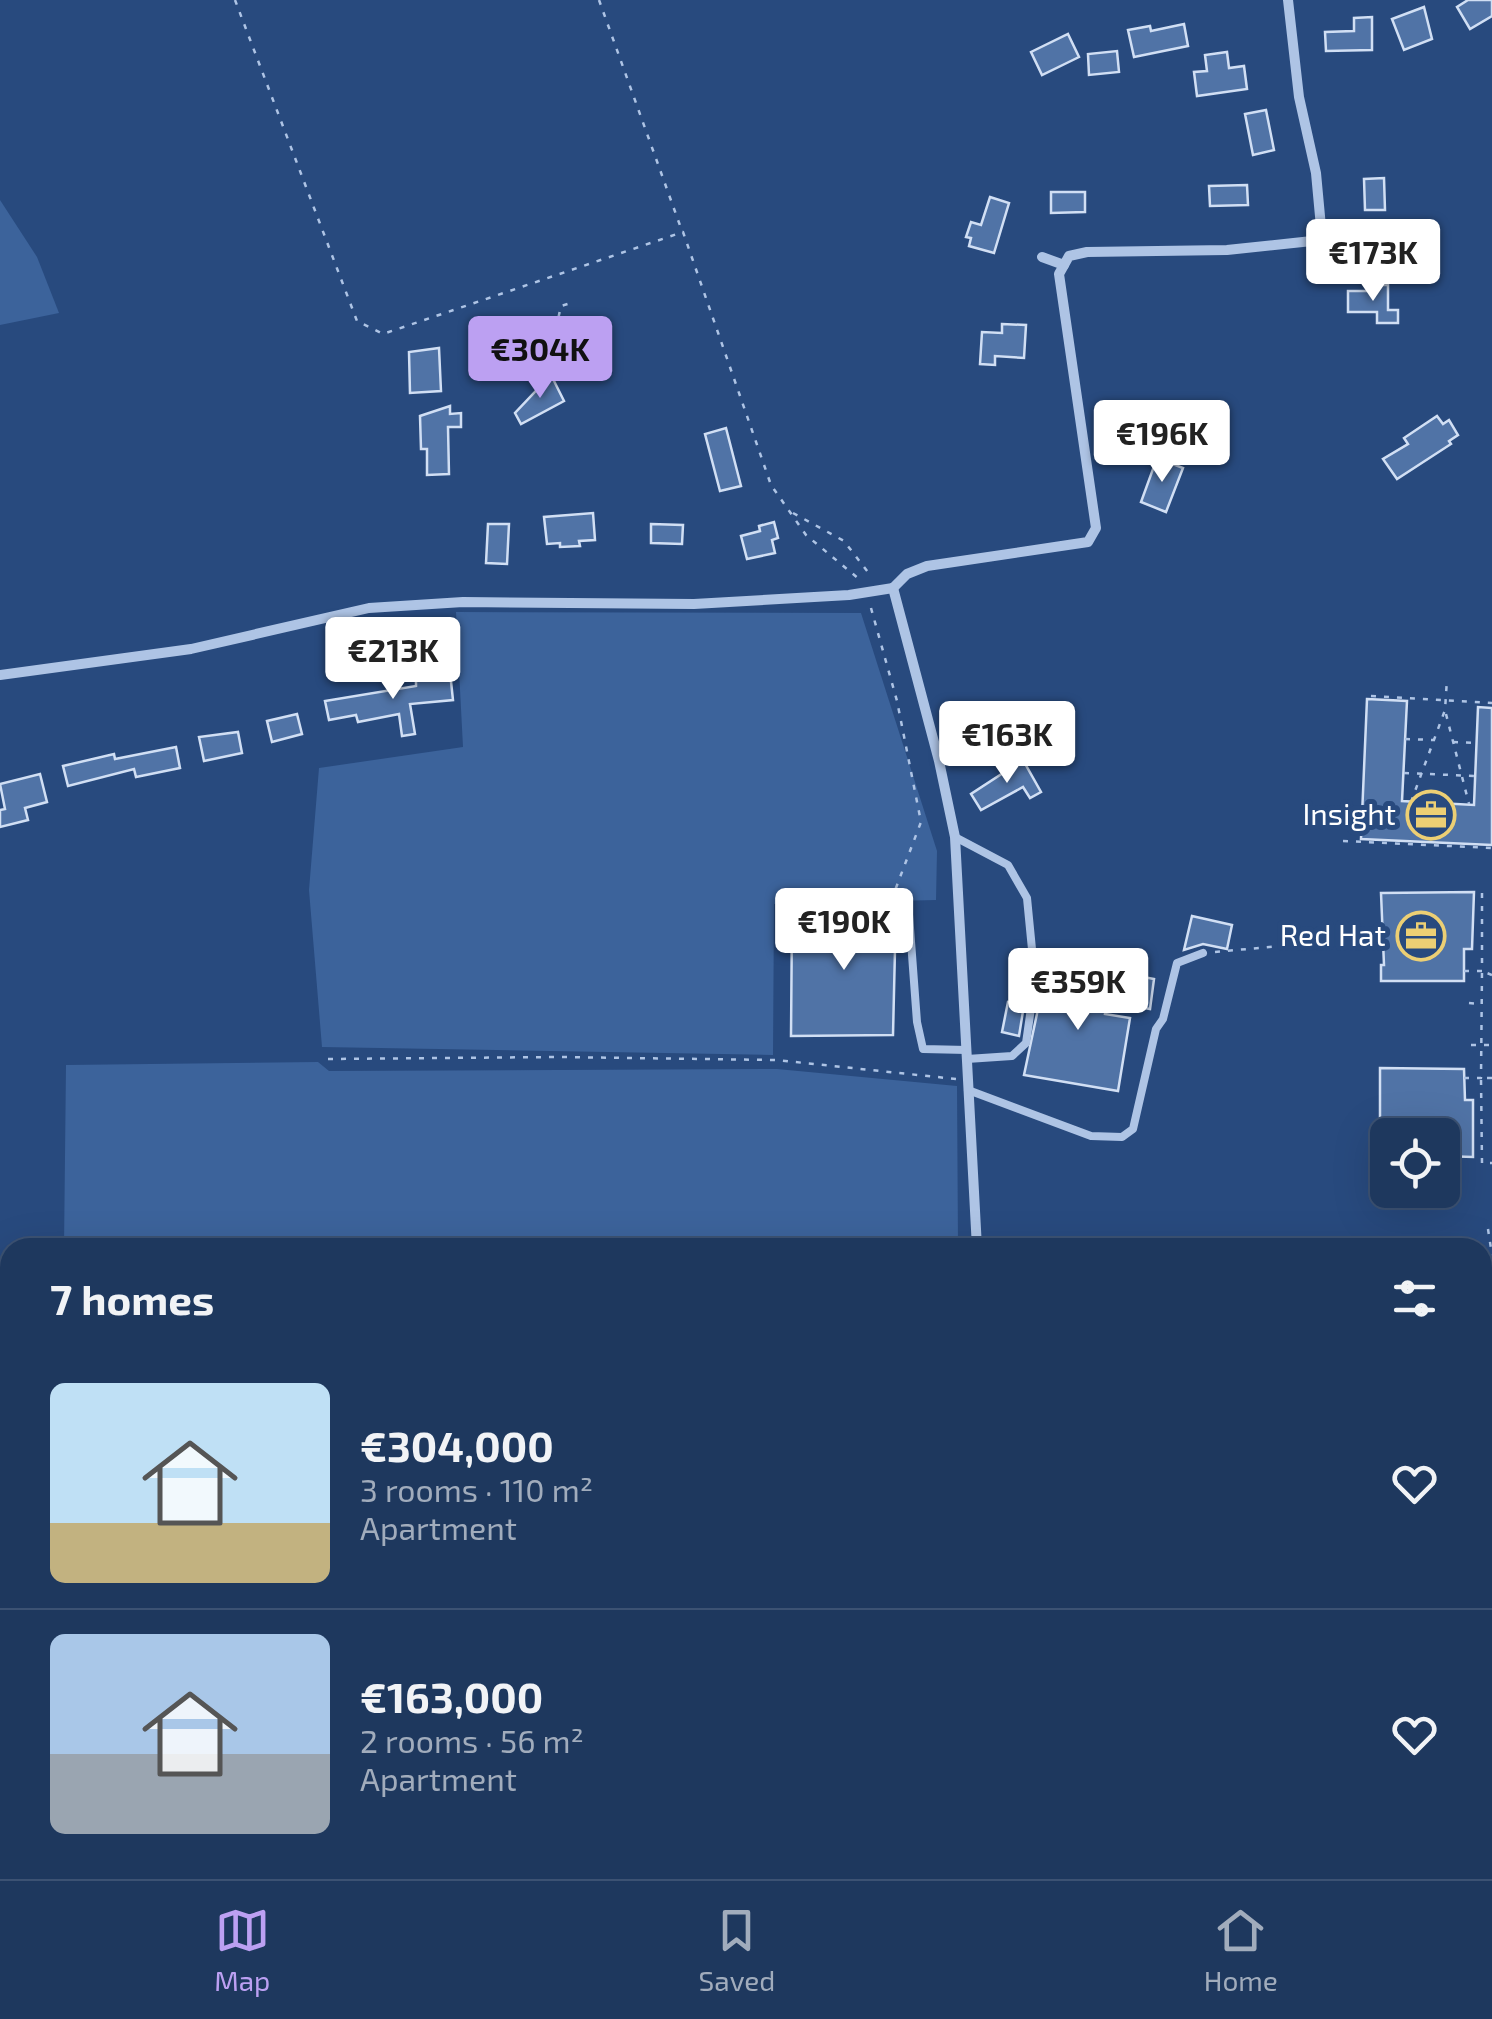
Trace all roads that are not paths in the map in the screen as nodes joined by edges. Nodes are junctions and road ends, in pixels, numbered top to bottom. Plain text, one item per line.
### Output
1 (1288, 0) edge
2 (1042, 257) dead end
3 (1064, 265) junction
4 (893, 588) junction
5 (0, 675) edge
6 (955, 838) junction
7 (908, 901) dead end
8 (1203, 953) road end
9 (967, 1054) junction
10 (968, 1085) junction
11 (976, 1238) edge

1 - 3 street
2 - 3 street
3 - 4 street
4 - 5 street
4 - 6 street
6 - 9 street
6 - 9 lane
7 - 9 lane
8 - 10 lane
9 - 10 street
10 - 11 street

